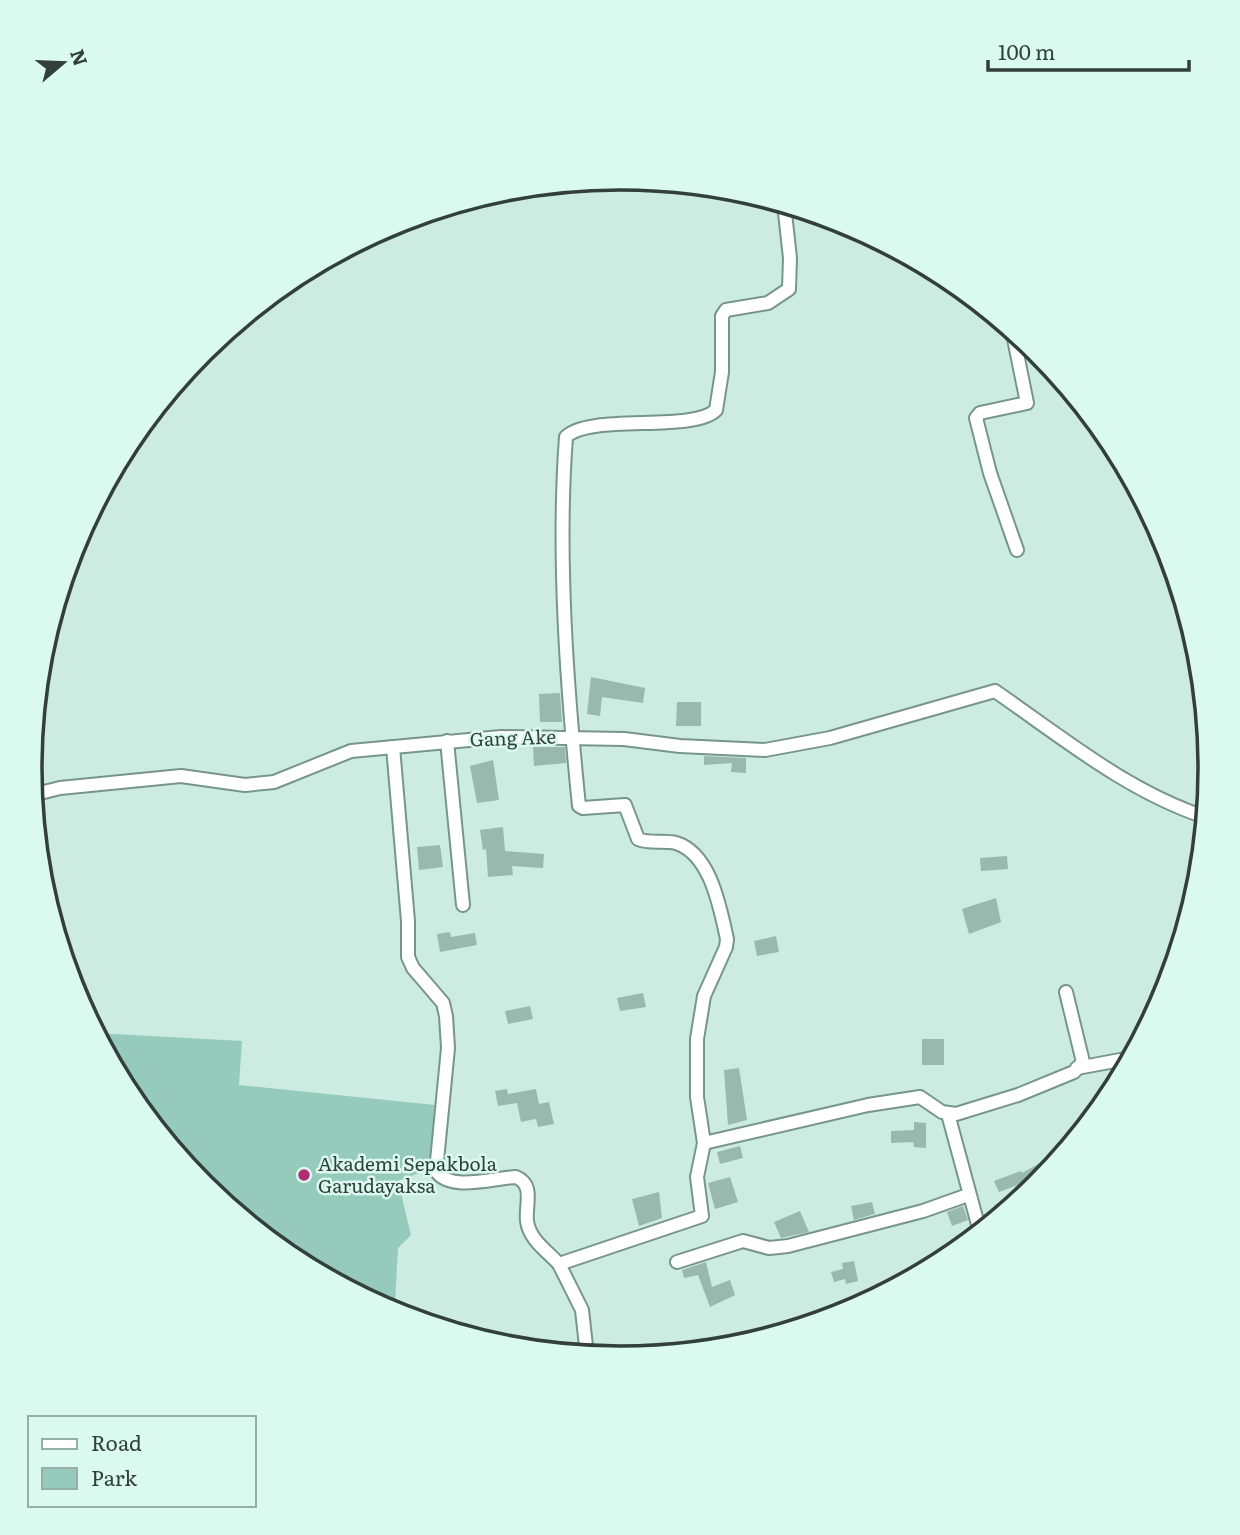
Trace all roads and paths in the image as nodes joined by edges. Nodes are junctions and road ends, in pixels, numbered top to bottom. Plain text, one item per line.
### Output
1 (786, 214) edge
2 (1015, 346) edge
3 (1017, 550) dead end
4 (572, 737) junction
5 (447, 741) junction
6 (393, 747) junction
7 (43, 793) edge
8 (1196, 814) edge
9 (463, 905) dead end
10 (1066, 992) dead end
11 (1118, 1060) edge
12 (1077, 1068) junction
13 (948, 1114) junction
14 (704, 1143) junction
15 (968, 1195) junction
16 (977, 1222) edge
17 (677, 1262) dead end
18 (559, 1264) junction
19 (586, 1344) edge

1 - 4 street
2 - 3 street
4 - 5 street, Gang Ake
4 - 8 street, Gang Ake
4 - 14 street
5 - 6 street, Gang Ake
5 - 9 street
6 - 7 street, Gang Ake
6 - 18 street
10 - 12 street
11 - 12 street
12 - 13 street
13 - 14 street
13 - 15 street
14 - 18 street
15 - 16 street
15 - 17 street
18 - 19 street

